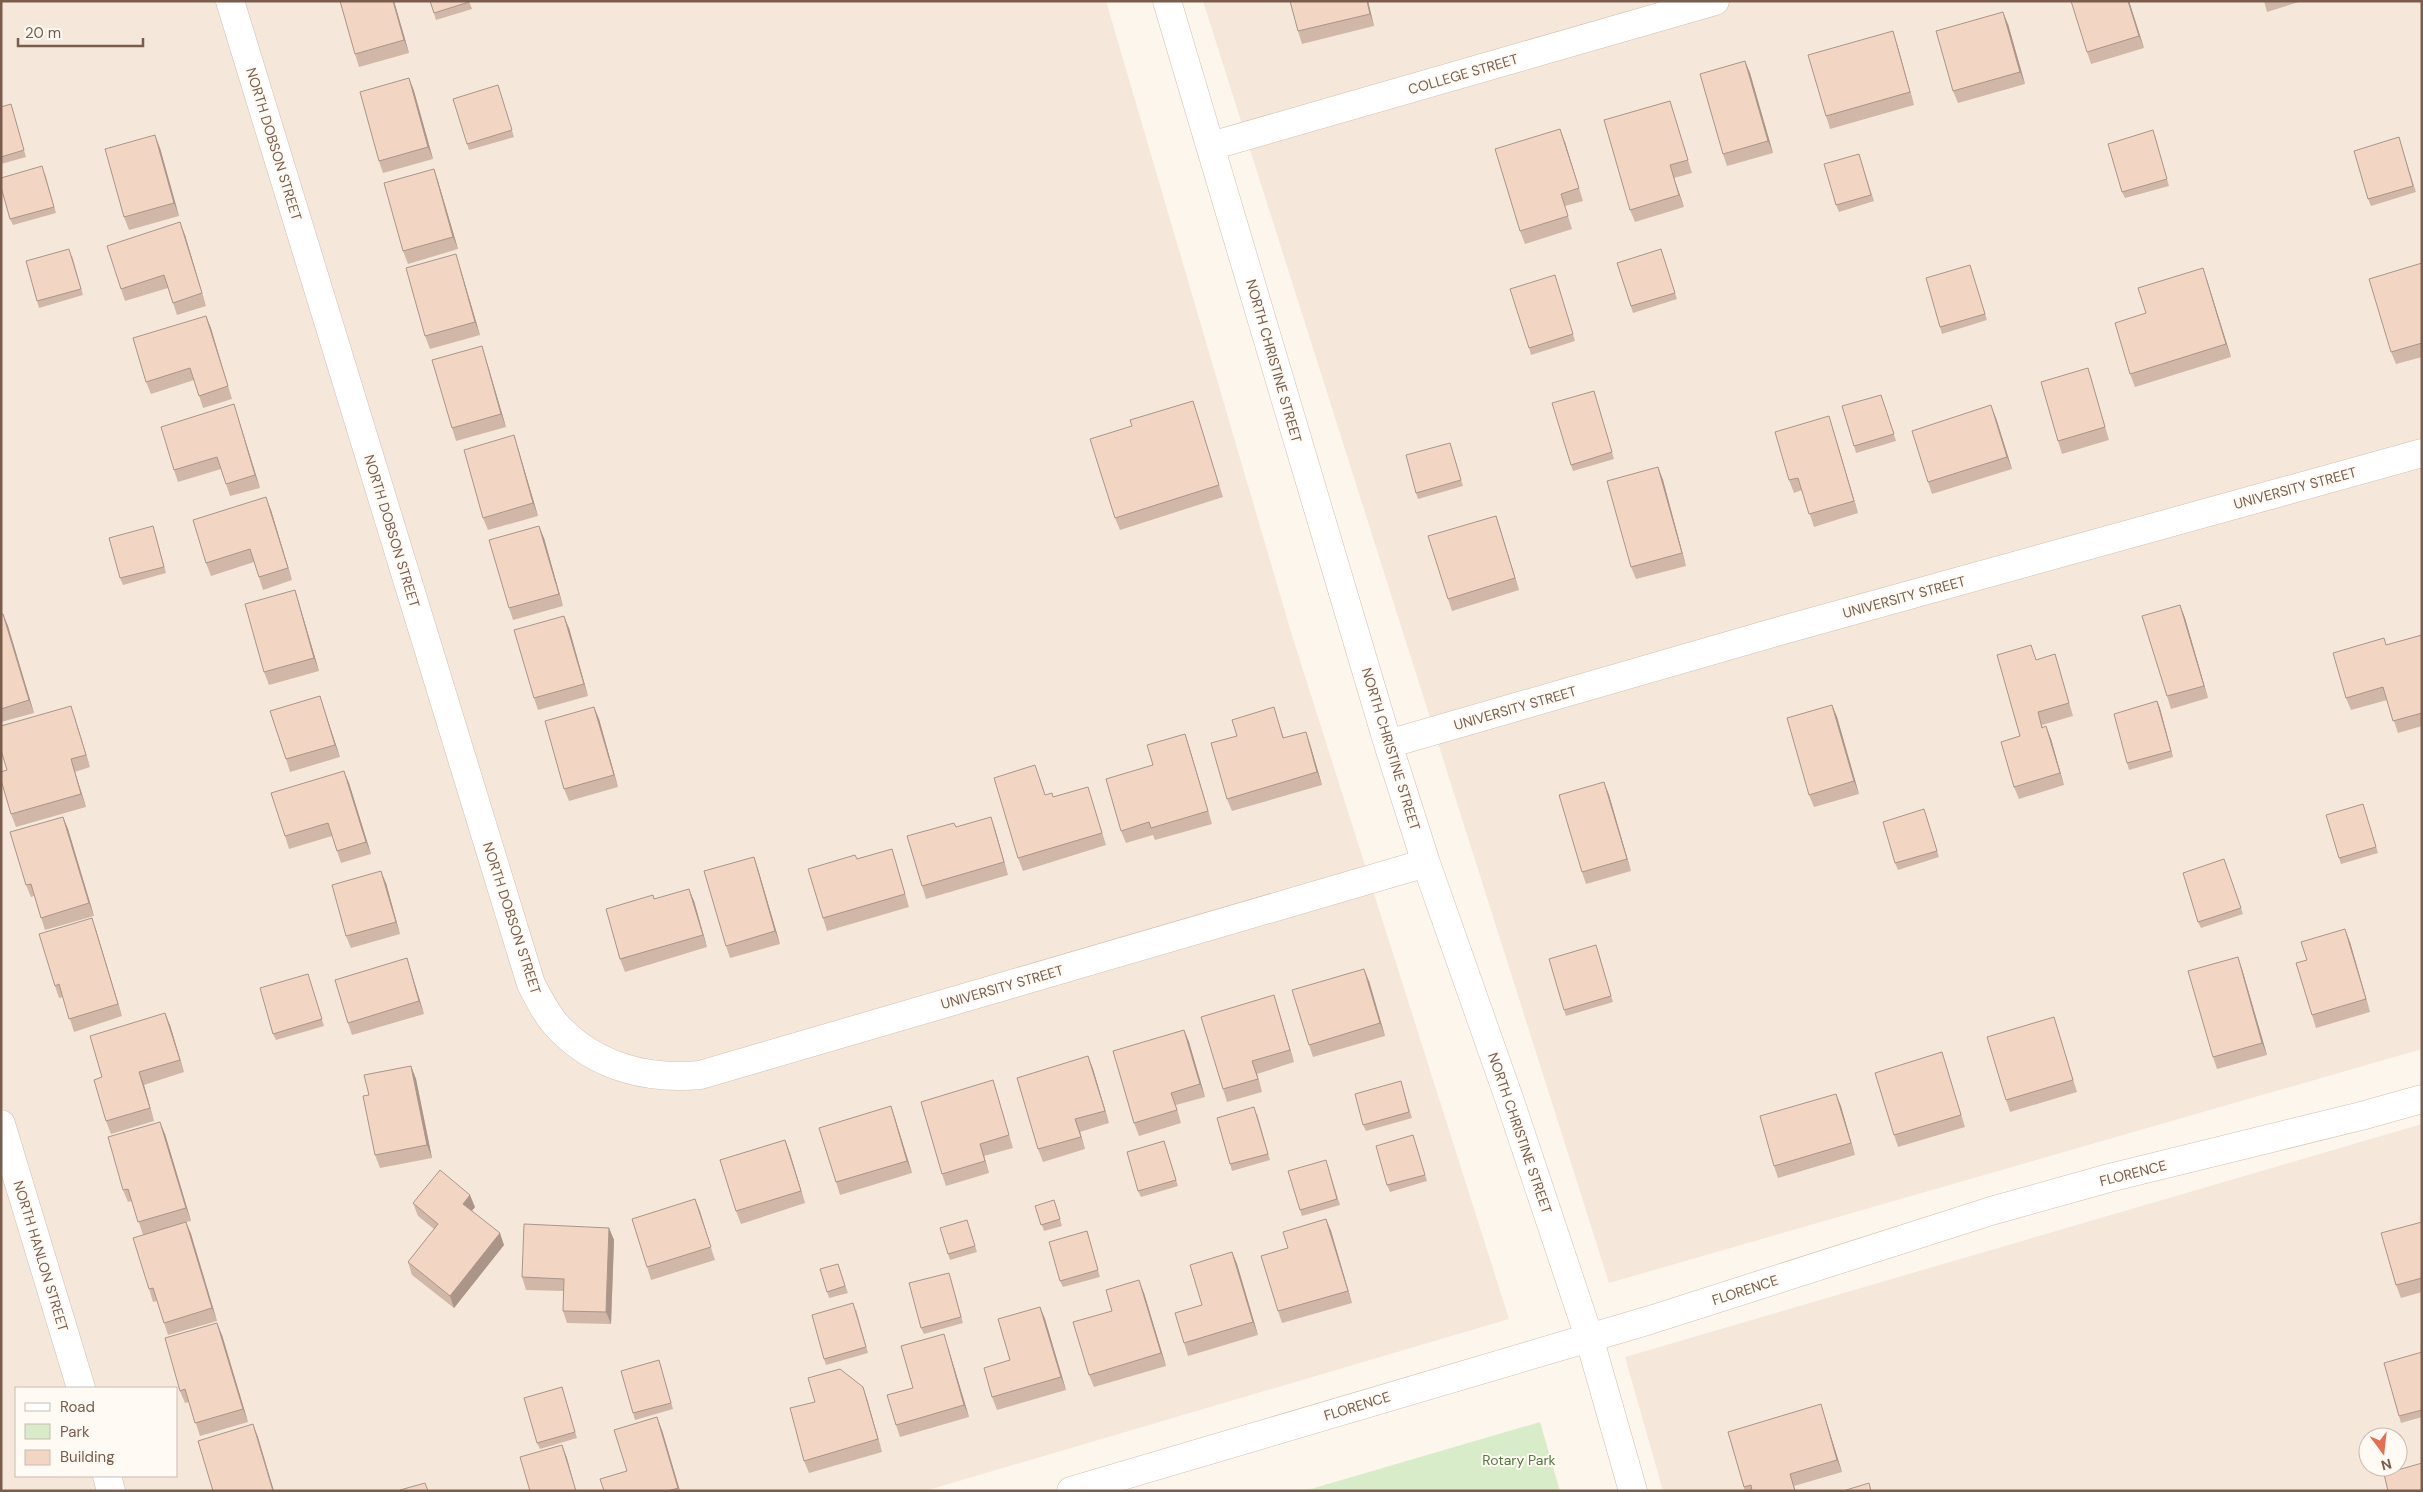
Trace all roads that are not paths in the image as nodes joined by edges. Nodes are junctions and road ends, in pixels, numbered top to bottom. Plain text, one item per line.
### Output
1 (230, 1) edge
2 (1167, 1) edge
3 (1715, 1) edge
4 (1211, 146) junction
5 (2422, 453) edge
6 (1388, 744) junction
7 (1426, 862) junction
8 (581, 1045) joint
9 (2422, 1099) edge
10 (1, 1124) edge
11 (1589, 1337) junction
12 (81, 1387) edge
13 (107, 1477) edge
14 (112, 1491) edge
15 (1071, 1491) edge
16 (1633, 1491) edge

1 - 8 street, NORTH DOBSON STREET
2 - 4 street, NORTH CHRISTINE STREET
3 - 4 street, COLLEGE STREET
4 - 6 street, NORTH CHRISTINE STREET
5 - 6 street, UNIVERSITY STREET
6 - 7 street, NORTH CHRISTINE STREET
7 - 8 street, UNIVERSITY STREET
7 - 11 street, NORTH CHRISTINE STREET
9 - 11 street, FLORENCE
10 - 12 street, NORTH HANLON STREET
11 - 15 street, FLORENCE
11 - 16 street, NORTH CHRISTINE STREET
13 - 14 street

